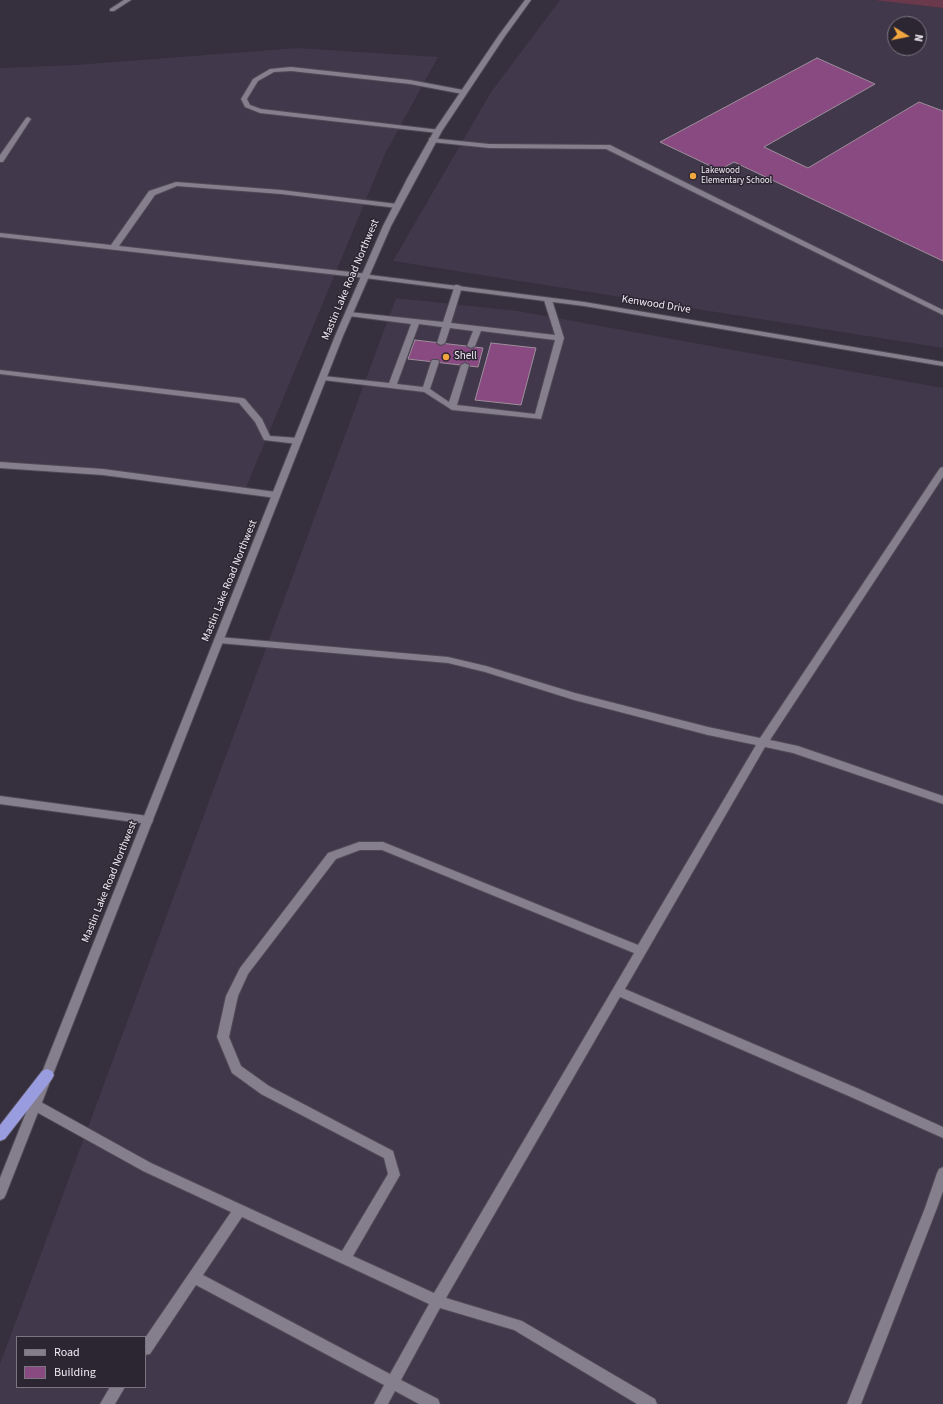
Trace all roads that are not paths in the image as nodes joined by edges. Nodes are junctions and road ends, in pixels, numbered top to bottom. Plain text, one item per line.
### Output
1 (128, 0) edge
2 (528, 0) edge
3 (112, 10) dead end
4 (463, 92) junction
5 (28, 119) dead end
6 (438, 131) junction
7 (432, 140) junction
8 (0, 160) edge
9 (397, 206) junction
10 (0, 229) edge
11 (4, 236) edge
12 (114, 247) junction
13 (365, 276) junction
14 (458, 287) junction
15 (548, 300) junction
16 (943, 313) edge
17 (349, 314) junction
18 (416, 322) junction
19 (446, 325) junction
20 (478, 328) junction
21 (560, 338) junction
22 (441, 343) dead end
23 (471, 346) dead end
24 (436, 362) dead end
25 (943, 364) edge
26 (465, 365) dead end
27 (0, 372) edge
28 (323, 378) junction
29 (392, 385) junction
30 (426, 390) junction
31 (452, 407) junction
32 (298, 441) junction
33 (0, 465) edge
34 (943, 470) edge
35 (276, 495) junction
36 (219, 640) junction
37 (763, 742) junction
38 (0, 800) edge
39 (943, 800) edge
40 (148, 820) junction
41 (640, 951) junction
42 (618, 991) junction
43 (47, 1075) junction
44 (35, 1105) junction
45 (943, 1133) edge
46 (0, 1135) edge
47 (943, 1173) edge
48 (0, 1194) edge
49 (240, 1210) junction
50 (345, 1258) junction
51 (194, 1277) junction
52 (437, 1301) junction
53 (146, 1347) edge
54 (393, 1383) junction
55 (117, 1388) edge
56 (107, 1404) edge
57 (381, 1404) edge
58 (433, 1404) edge
59 (650, 1404) edge
60 (854, 1404) edge

1 - 3 street
2 - 4 street, Mastin Lake Road Northwest
4 - 6 street, Mastin Lake Road Northwest
4 - 6 street
5 - 8 street
6 - 7 street, Mastin Lake Road Northwest
7 - 9 street, Mastin Lake Road Northwest
7 - 16 street
9 - 12 street
9 - 13 street, Mastin Lake Road Northwest
10 - 11 street
11 - 12 street, Kenwood Drive
12 - 13 street, Kenwood Drive
13 - 14 street, Kenwood Drive
13 - 17 street, Mastin Lake Road Northwest
14 - 15 street, Kenwood Drive
14 - 19 street
15 - 21 street
15 - 25 street, Kenwood Drive
17 - 18 street
17 - 28 street, Mastin Lake Road Northwest
18 - 19 street
18 - 29 street
19 - 20 street
19 - 22 street
20 - 21 street
20 - 23 street
21 - 31 street
24 - 30 street
26 - 31 street
27 - 32 street
28 - 29 street
28 - 32 street, Mastin Lake Road Northwest
29 - 30 street
30 - 31 street
32 - 35 street, Mastin Lake Road Northwest
33 - 35 street
34 - 37 street
35 - 36 street, Mastin Lake Road Northwest
36 - 37 street
36 - 40 street, Mastin Lake Road Northwest
37 - 39 street
37 - 41 street
38 - 40 street
40 - 43 street, Mastin Lake Road Northwest
41 - 42 street
41 - 50 street
42 - 45 street
42 - 52 street
43 - 44 street, Mastin Lake Road Northwest
43 - 46 highway
44 - 48 street, Mastin Lake Road Northwest
44 - 49 street
47 - 60 street
49 - 50 street
49 - 51 street
50 - 52 street
51 - 53 street
51 - 54 street
52 - 54 street
52 - 59 street
54 - 57 street
54 - 58 street
55 - 56 street

